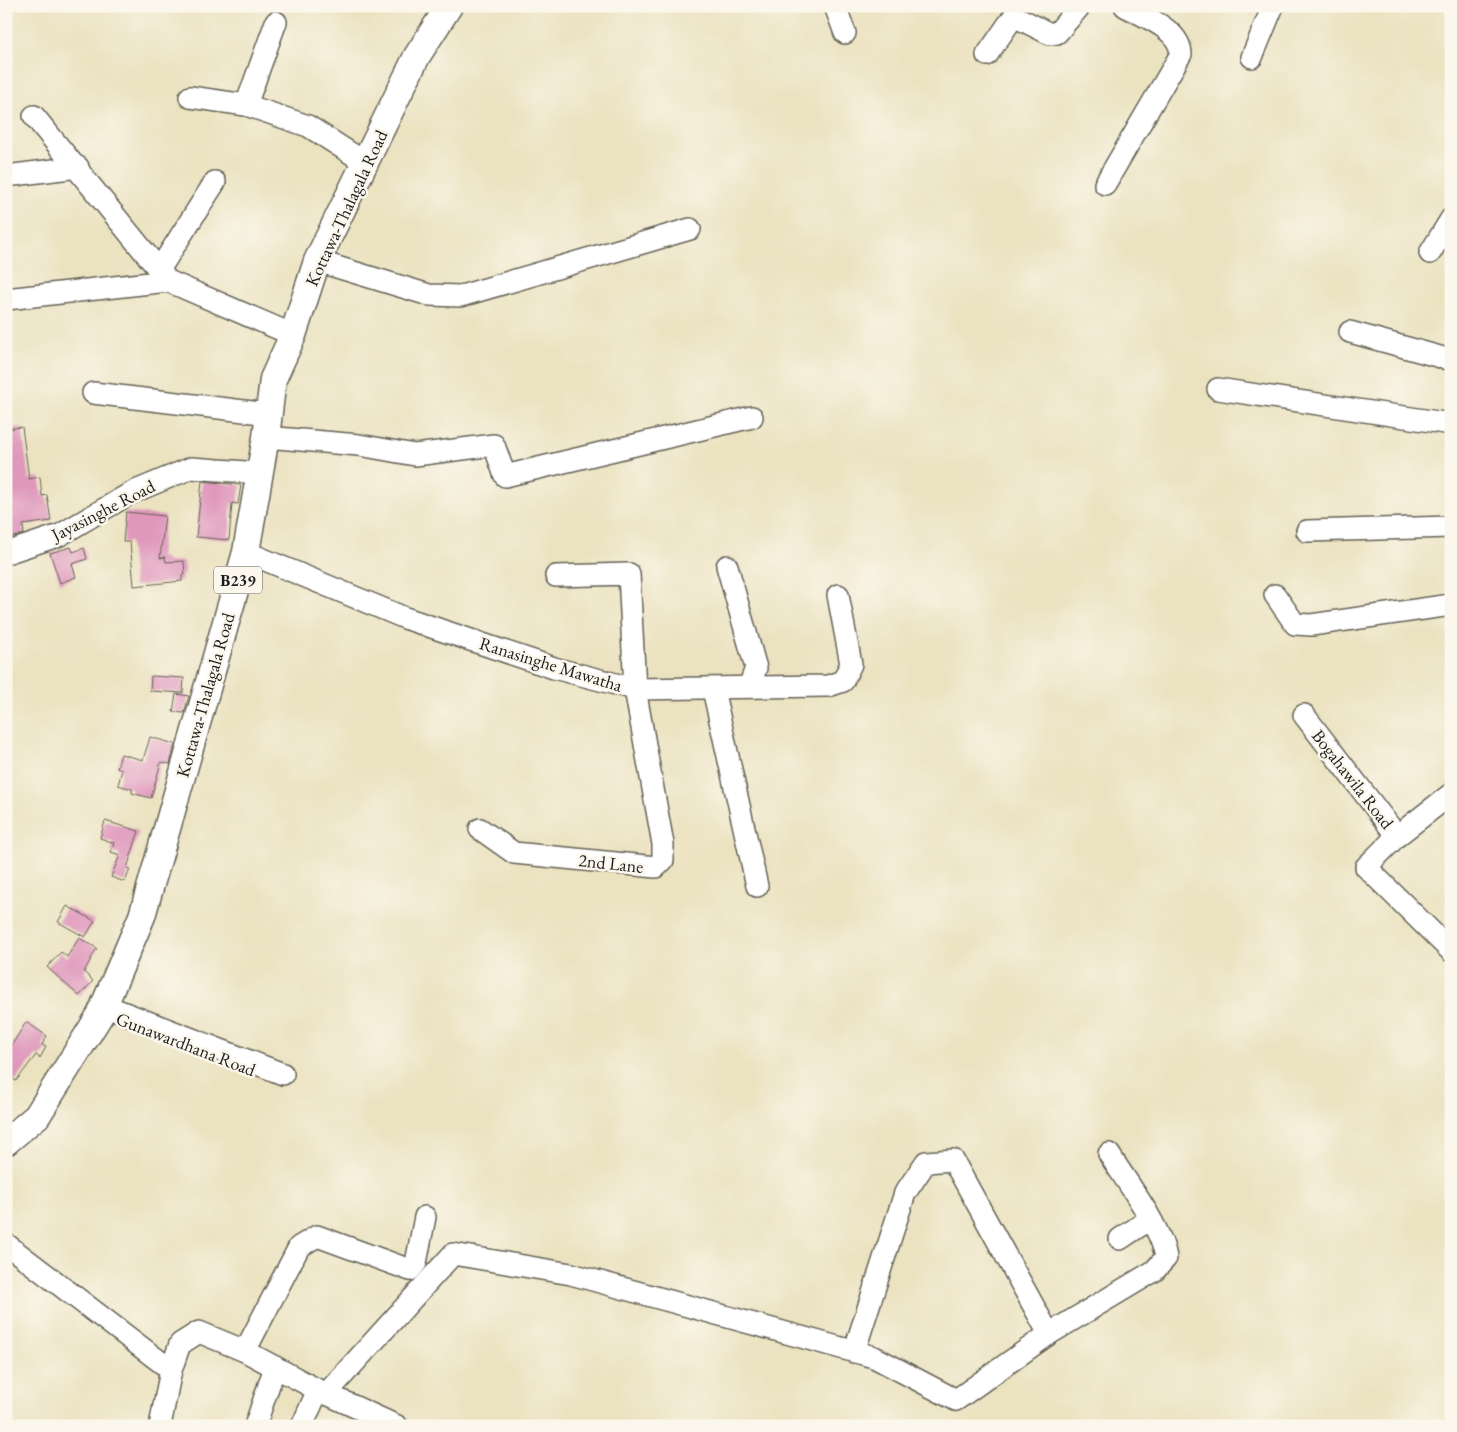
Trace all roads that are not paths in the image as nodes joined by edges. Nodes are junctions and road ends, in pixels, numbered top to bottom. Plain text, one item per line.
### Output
1 (448, 6) edge
2 (835, 6) edge
3 (1080, 6) edge
4 (1125, 6) edge
5 (1273, 6) edge
6 (1148, 12) edge
7 (276, 22) dead end
8 (846, 33) dead end
9 (986, 56) dead end
10 (1252, 57) dead end
11 (190, 97) dead end
12 (246, 105) junction
13 (34, 116) dead end
14 (366, 163) junction
15 (78, 167) junction
16 (6, 176) edge
17 (215, 182) dead end
18 (1106, 184) dead end
19 (1451, 219) edge
20 (690, 229) dead end
21 (1430, 254) dead end
22 (317, 261) junction
23 (164, 276) junction
24 (6, 299) edge
25 (1350, 332) dead end
26 (293, 334) junction
27 (1451, 360) edge
28 (1218, 389) dead end
29 (93, 393) dead end
30 (752, 417) dead end
31 (1451, 424) edge
32 (268, 425) junction
33 (260, 473) junction
34 (1451, 527) edge
35 (1307, 531) dead end
36 (246, 552) junction
37 (6, 553) edge
38 (727, 566) dead end
39 (556, 576) dead end
40 (1275, 595) dead end
41 (838, 596) dead end
42 (1451, 606) edge
43 (749, 687) junction
44 (713, 689) junction
45 (635, 690) junction
46 (1304, 715) dead end
47 (1451, 794) edge
48 (480, 829) dead end
49 (1397, 836) junction
50 (757, 886) dead end
51 (1451, 952) edge
52 (103, 1008) junction
53 (276, 1076) dead end
54 (6, 1142) edge
55 (1109, 1154) dead end
56 (424, 1217) dead end
57 (1150, 1219) junction
58 (1120, 1239) dead end
59 (6, 1244) edge
60 (1049, 1334) junction
61 (246, 1351) junction
62 (854, 1352) junction
63 (275, 1367) junction
64 (171, 1370) junction
65 (322, 1392) junction
66 (160, 1426) edge
67 (255, 1426) edge
68 (302, 1426) edge
69 (398, 1426) edge

1 - 14 main road, Kottawa-Thalagala Road / B239
2 - 8 street
3 - 9 street
4 - 6 street
5 - 10 street
6 - 18 street
7 - 12 street
11 - 12 street
12 - 14 street
13 - 15 street
14 - 22 main road, Kottawa-Thalagala Road / B239
15 - 16 street
15 - 23 street
17 - 23 street
19 - 21 street
20 - 22 street
22 - 26 main road, Kottawa-Thalagala Road / B239
23 - 24 street
23 - 26 street
25 - 27 street
26 - 32 main road, Kottawa-Thalagala Road / B239
28 - 31 street
29 - 32 street
30 - 32 street
32 - 33 main road, Kottawa-Thalagala Road / B239
33 - 36 main road, Kottawa-Thalagala Road / B239
33 - 37 street, Jayasinghe Road
34 - 35 street
36 - 45 street, Ranasinghe Mawatha
36 - 52 main road, Kottawa-Thalagala Road / B239
38 - 43 street
39 - 45 street
40 - 42 street
41 - 43 street, Ranasinghe Mawatha
43 - 44 street, Ranasinghe Mawatha
44 - 45 street, Ranasinghe Mawatha
44 - 50 street
45 - 48 street, 2nd Lane
46 - 49 street, Bogahawila Road
47 - 49 street, Bogahawila Road
49 - 51 street
52 - 53 street
52 - 54 main road, Kottawa-Thalagala Road / B239
55 - 57 street
56 - 61 street
57 - 58 street
57 - 60 street
59 - 64 street
60 - 62 street
60 - 62 street
61 - 63 street
61 - 64 street
62 - 65 street
63 - 65 street
63 - 67 street
64 - 66 street
65 - 68 street
65 - 69 street

